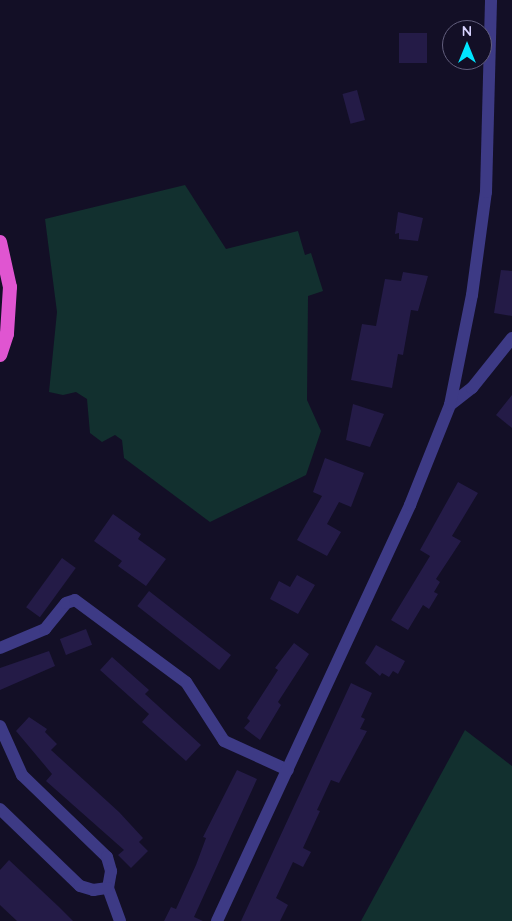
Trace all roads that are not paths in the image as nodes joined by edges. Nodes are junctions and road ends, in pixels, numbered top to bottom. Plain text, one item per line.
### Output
1 (491, 0) edge
2 (0, 242) edge
3 (512, 338) edge
4 (0, 355) edge
5 (450, 405) junction
6 (0, 648) edge
7 (0, 726) edge
8 (288, 770) junction
9 (0, 809) edge
10 (108, 888) junction
11 (120, 921) edge
12 (216, 921) edge

1 - 5 street
2 - 4 highway
3 - 5 street
5 - 8 street
6 - 8 street
7 - 10 street
8 - 12 street
9 - 10 street
10 - 11 street

